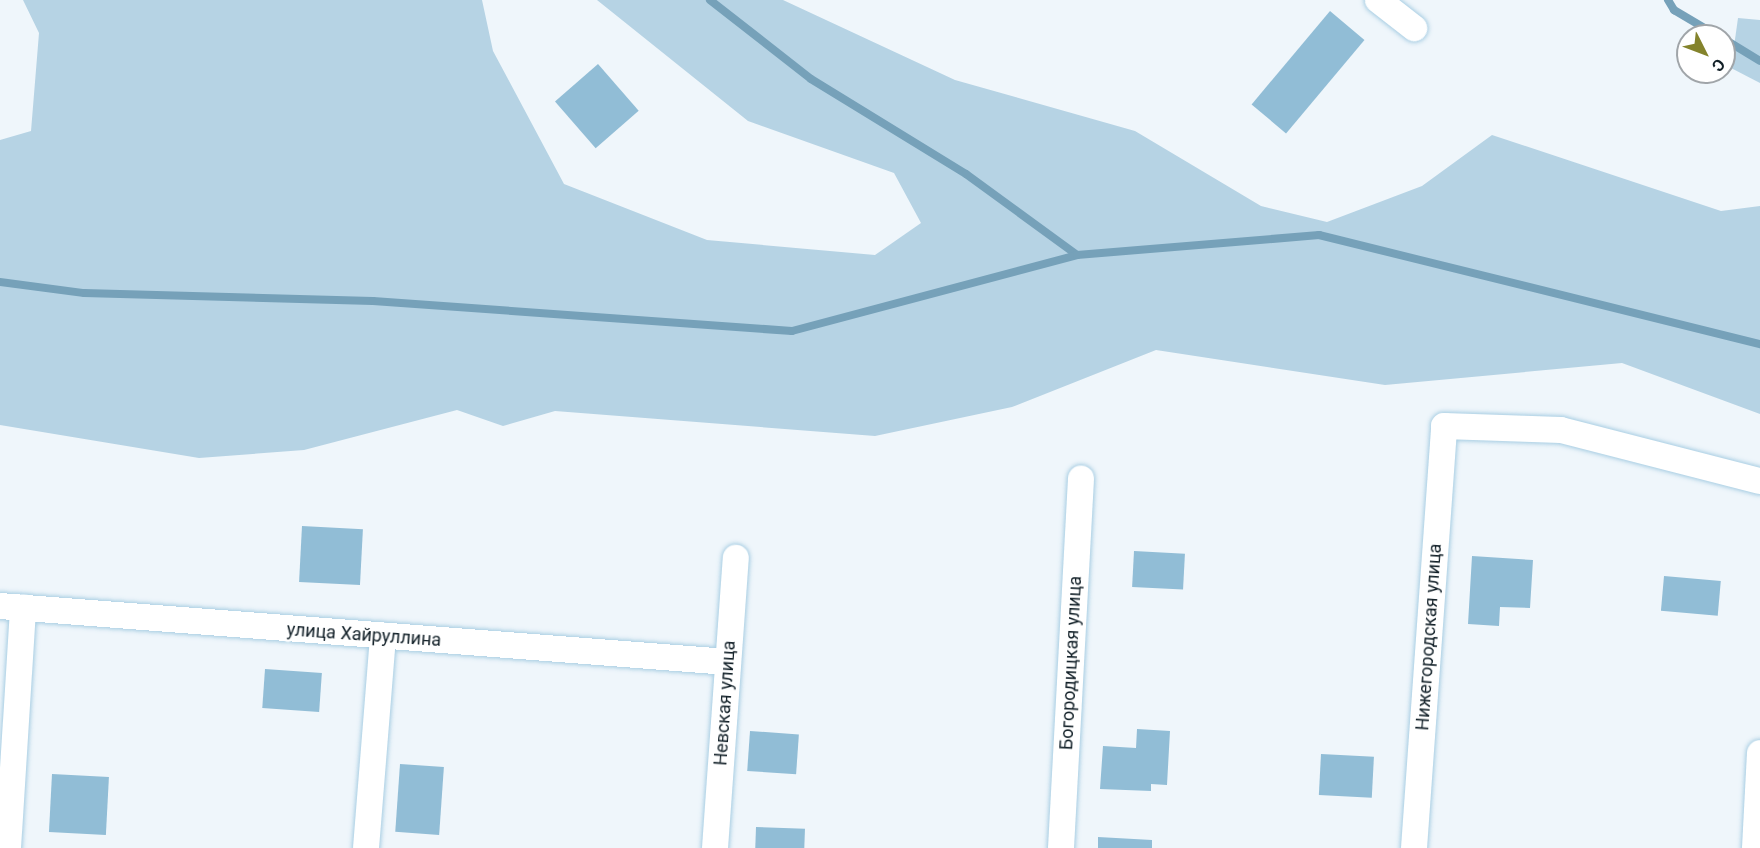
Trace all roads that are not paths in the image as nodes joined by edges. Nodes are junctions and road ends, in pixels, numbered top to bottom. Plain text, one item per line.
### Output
1 (1378, 0) edge
2 (1414, 28) dead end
3 (1081, 479) dead end
4 (1760, 481) edge
5 (736, 558) dead end
6 (11, 607) edge
7 (383, 636) junction
8 (728, 663) junction
9 (1760, 753) edge
10 (8, 848) edge
11 (366, 848) edge
12 (715, 848) edge
13 (1061, 848) edge
14 (1414, 848) edge
15 (1755, 848) edge

1 - 2 street
3 - 13 street, Богородицкая улица
4 - 14 street, Нижегородская улица
5 - 8 street, Невская улица
6 - 7 street, улица Хайруллина
6 - 10 street
7 - 8 street, улица Хайруллина
7 - 11 street
8 - 12 street, Невская улица
9 - 15 street

